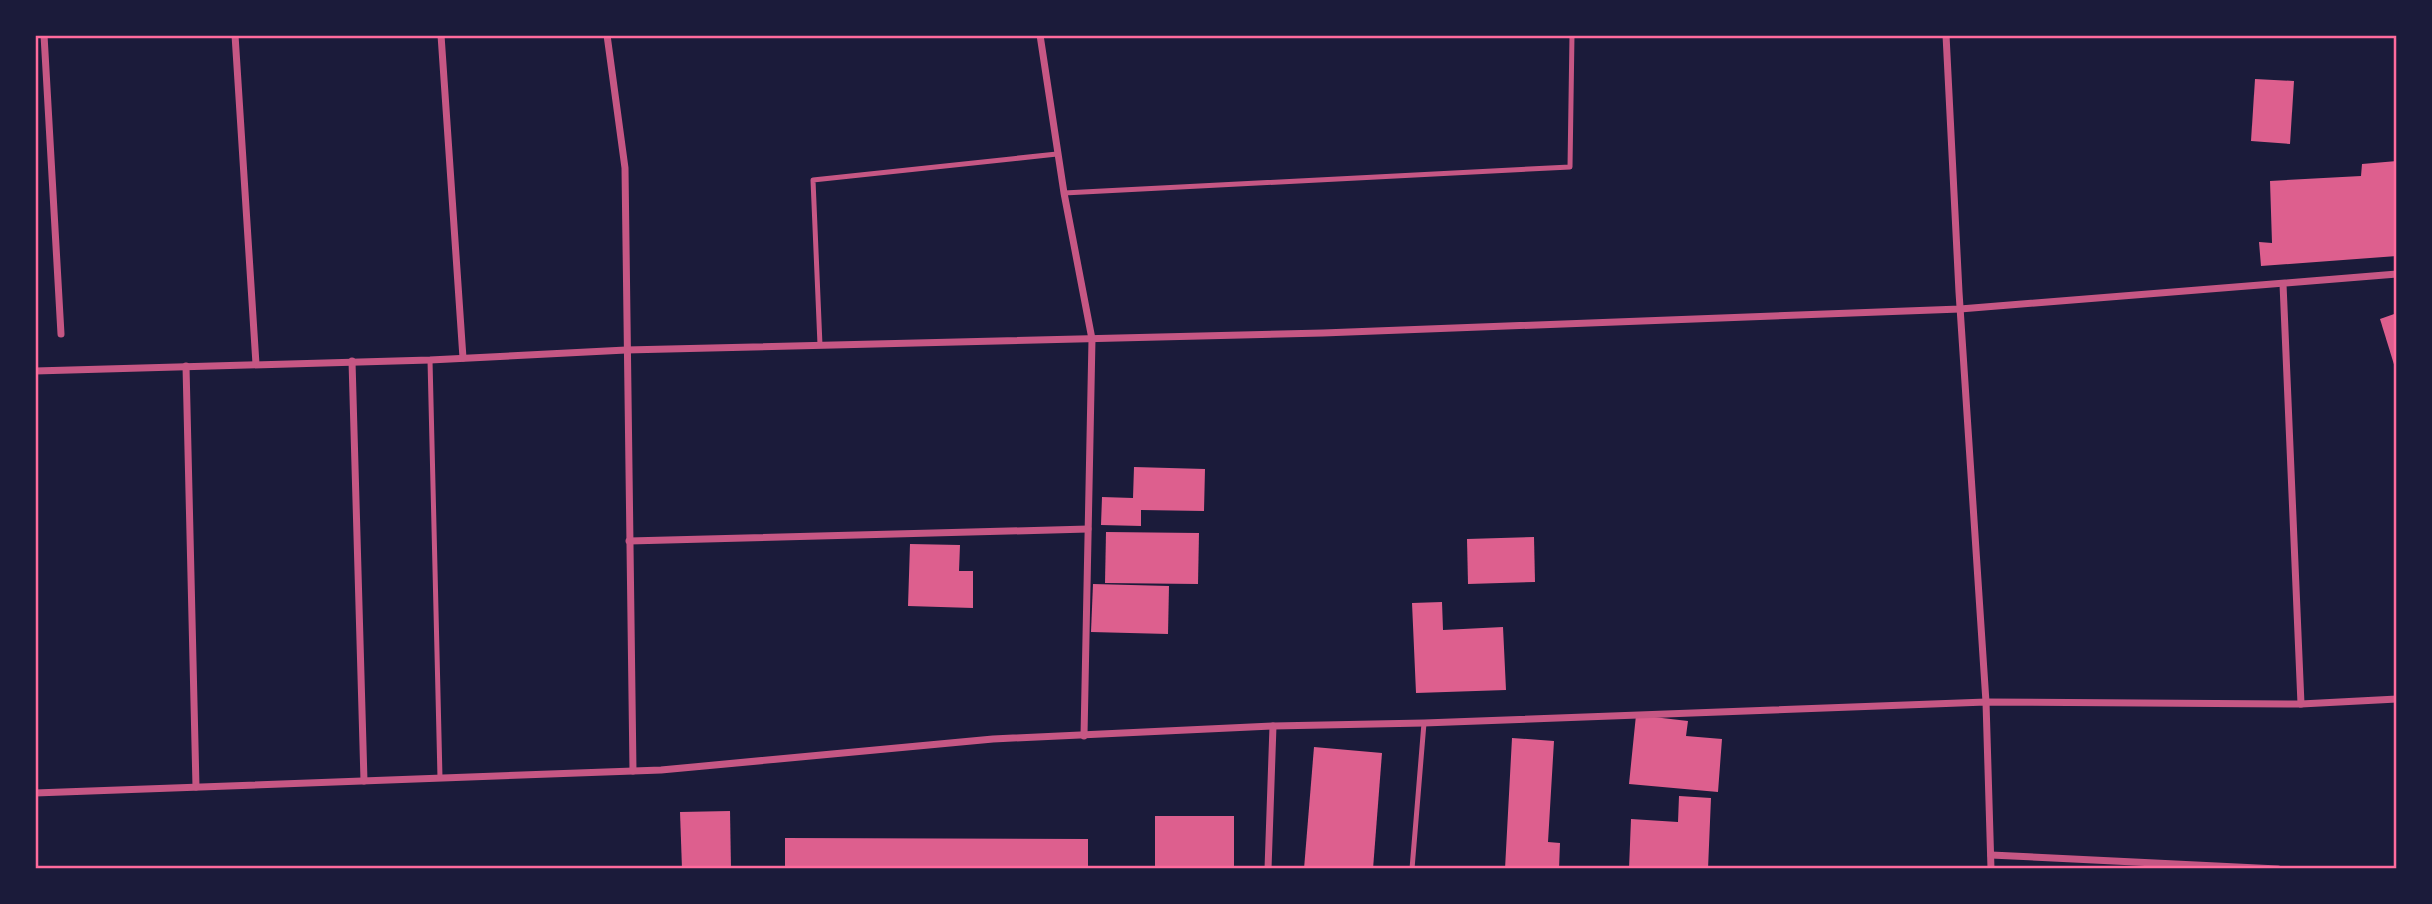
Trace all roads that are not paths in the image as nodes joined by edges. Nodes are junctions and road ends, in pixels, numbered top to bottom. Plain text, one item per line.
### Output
1 (44, 35) edge
2 (235, 35) edge
3 (441, 35) edge
4 (607, 35) edge
5 (1040, 35) edge
6 (1572, 35) edge
7 (1946, 35) edge
8 (1057, 154) junction
9 (1064, 193) junction
10 (2397, 274) edge
11 (2283, 284) junction
12 (1960, 309) junction
13 (61, 334) dead end
14 (1092, 339) junction
15 (820, 345) junction
16 (626, 350) junction
17 (463, 358) junction
18 (430, 360) junction
19 (352, 361) junction
20 (256, 364) junction
21 (186, 366) junction
22 (35, 371) edge
23 (1088, 529) junction
24 (629, 541) junction
25 (2397, 699) edge
26 (1986, 702) junction
27 (2301, 704) junction
28 (1424, 723) junction
29 (1273, 726) junction
30 (1084, 736) junction
31 (633, 771) junction
32 (440, 778) junction
33 (364, 781) junction
34 (196, 787) junction
35 (35, 793) edge
36 (1991, 855) junction
37 (1268, 869) edge
38 (1412, 869) edge
39 (1991, 869) edge
40 (2278, 869) edge

1 - 13 street
2 - 20 street
3 - 17 street
4 - 16 street
5 - 8 street
6 - 9 lane
7 - 12 street
8 - 9 street
8 - 15 lane
9 - 14 street
10 - 11 street
11 - 12 street
11 - 27 street
12 - 14 street
12 - 26 street
14 - 15 street
14 - 23 street
15 - 16 street
16 - 17 street
16 - 24 street
17 - 18 street
18 - 19 street
18 - 32 lane
19 - 20 street
19 - 33 street
20 - 21 street
21 - 22 street
21 - 34 street
23 - 24 street
23 - 30 street
24 - 31 street
25 - 27 street
26 - 27 street
26 - 28 street
26 - 36 street
28 - 29 street
28 - 38 lane
29 - 30 street
29 - 37 street
30 - 31 street
31 - 32 street
32 - 33 street
33 - 34 street
34 - 35 street
36 - 39 street
36 - 40 street

